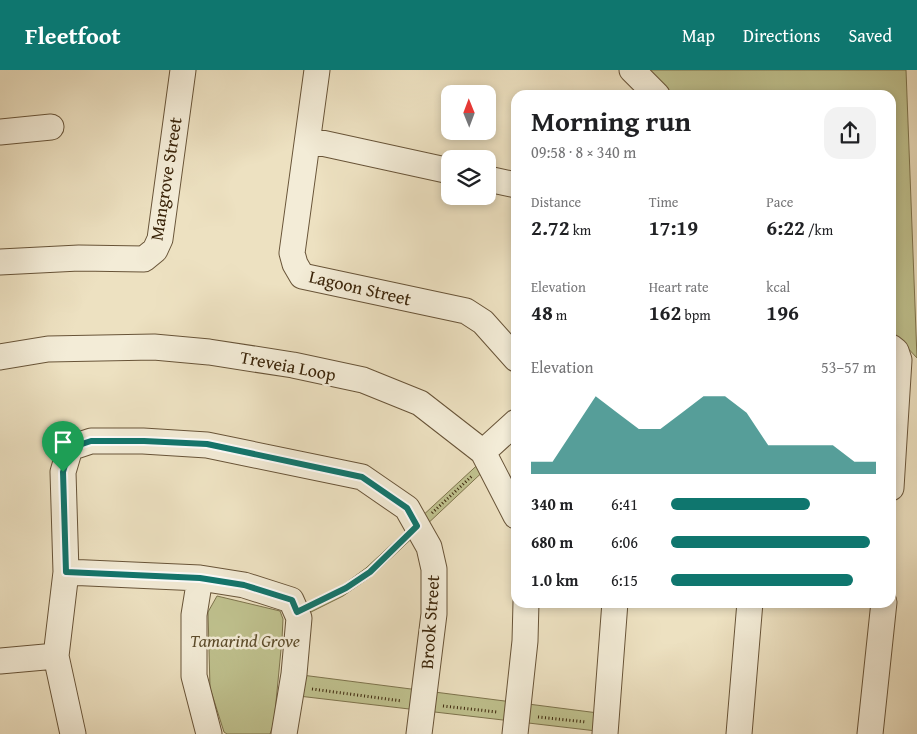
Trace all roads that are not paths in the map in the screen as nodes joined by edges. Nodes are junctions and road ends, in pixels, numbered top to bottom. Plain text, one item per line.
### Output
1 (183, 70) edge
2 (317, 70) edge
3 (632, 70) edge
4 (652, 90) edge
5 (51, 127) dead end
6 (0, 132) edge
7 (308, 140) junction
8 (441, 169) edge
9 (496, 181) edge
10 (511, 184) edge
11 (0, 262) edge
12 (896, 351) edge
13 (511, 353) edge
14 (0, 357) edge
15 (896, 408) edge
16 (511, 428) edge
17 (486, 456) junction
18 (511, 506) edge
19 (66, 572) junction
20 (200, 578) junction
21 (526, 608) edge
22 (615, 608) edge
23 (749, 608) edge
24 (883, 608) edge
25 (56, 656) junction
26 (0, 661) edge
27 (516, 724) edge
28 (605, 729) edge
29 (73, 734) edge
30 (210, 734) edge
31 (284, 734) edge
32 (419, 734) edge
33 (738, 734) edge
34 (870, 734) edge

1 - 11 street, Mangrove Street
2 - 7 street, Lagoon Street
3 - 4 street
5 - 6 street
7 - 8 street
7 - 13 street, Lagoon Street
9 - 10 street
12 - 15 street
14 - 17 street, Treveia Loop
16 - 17 street
17 - 18 street, Treveia Loop
19 - 20 street
19 - 25 street, Brook Street
19 - 32 street, Brook Street
20 - 30 street
20 - 31 street
21 - 27 street
22 - 28 street
23 - 33 street
24 - 34 street
25 - 26 street
25 - 29 street, Brook Street

